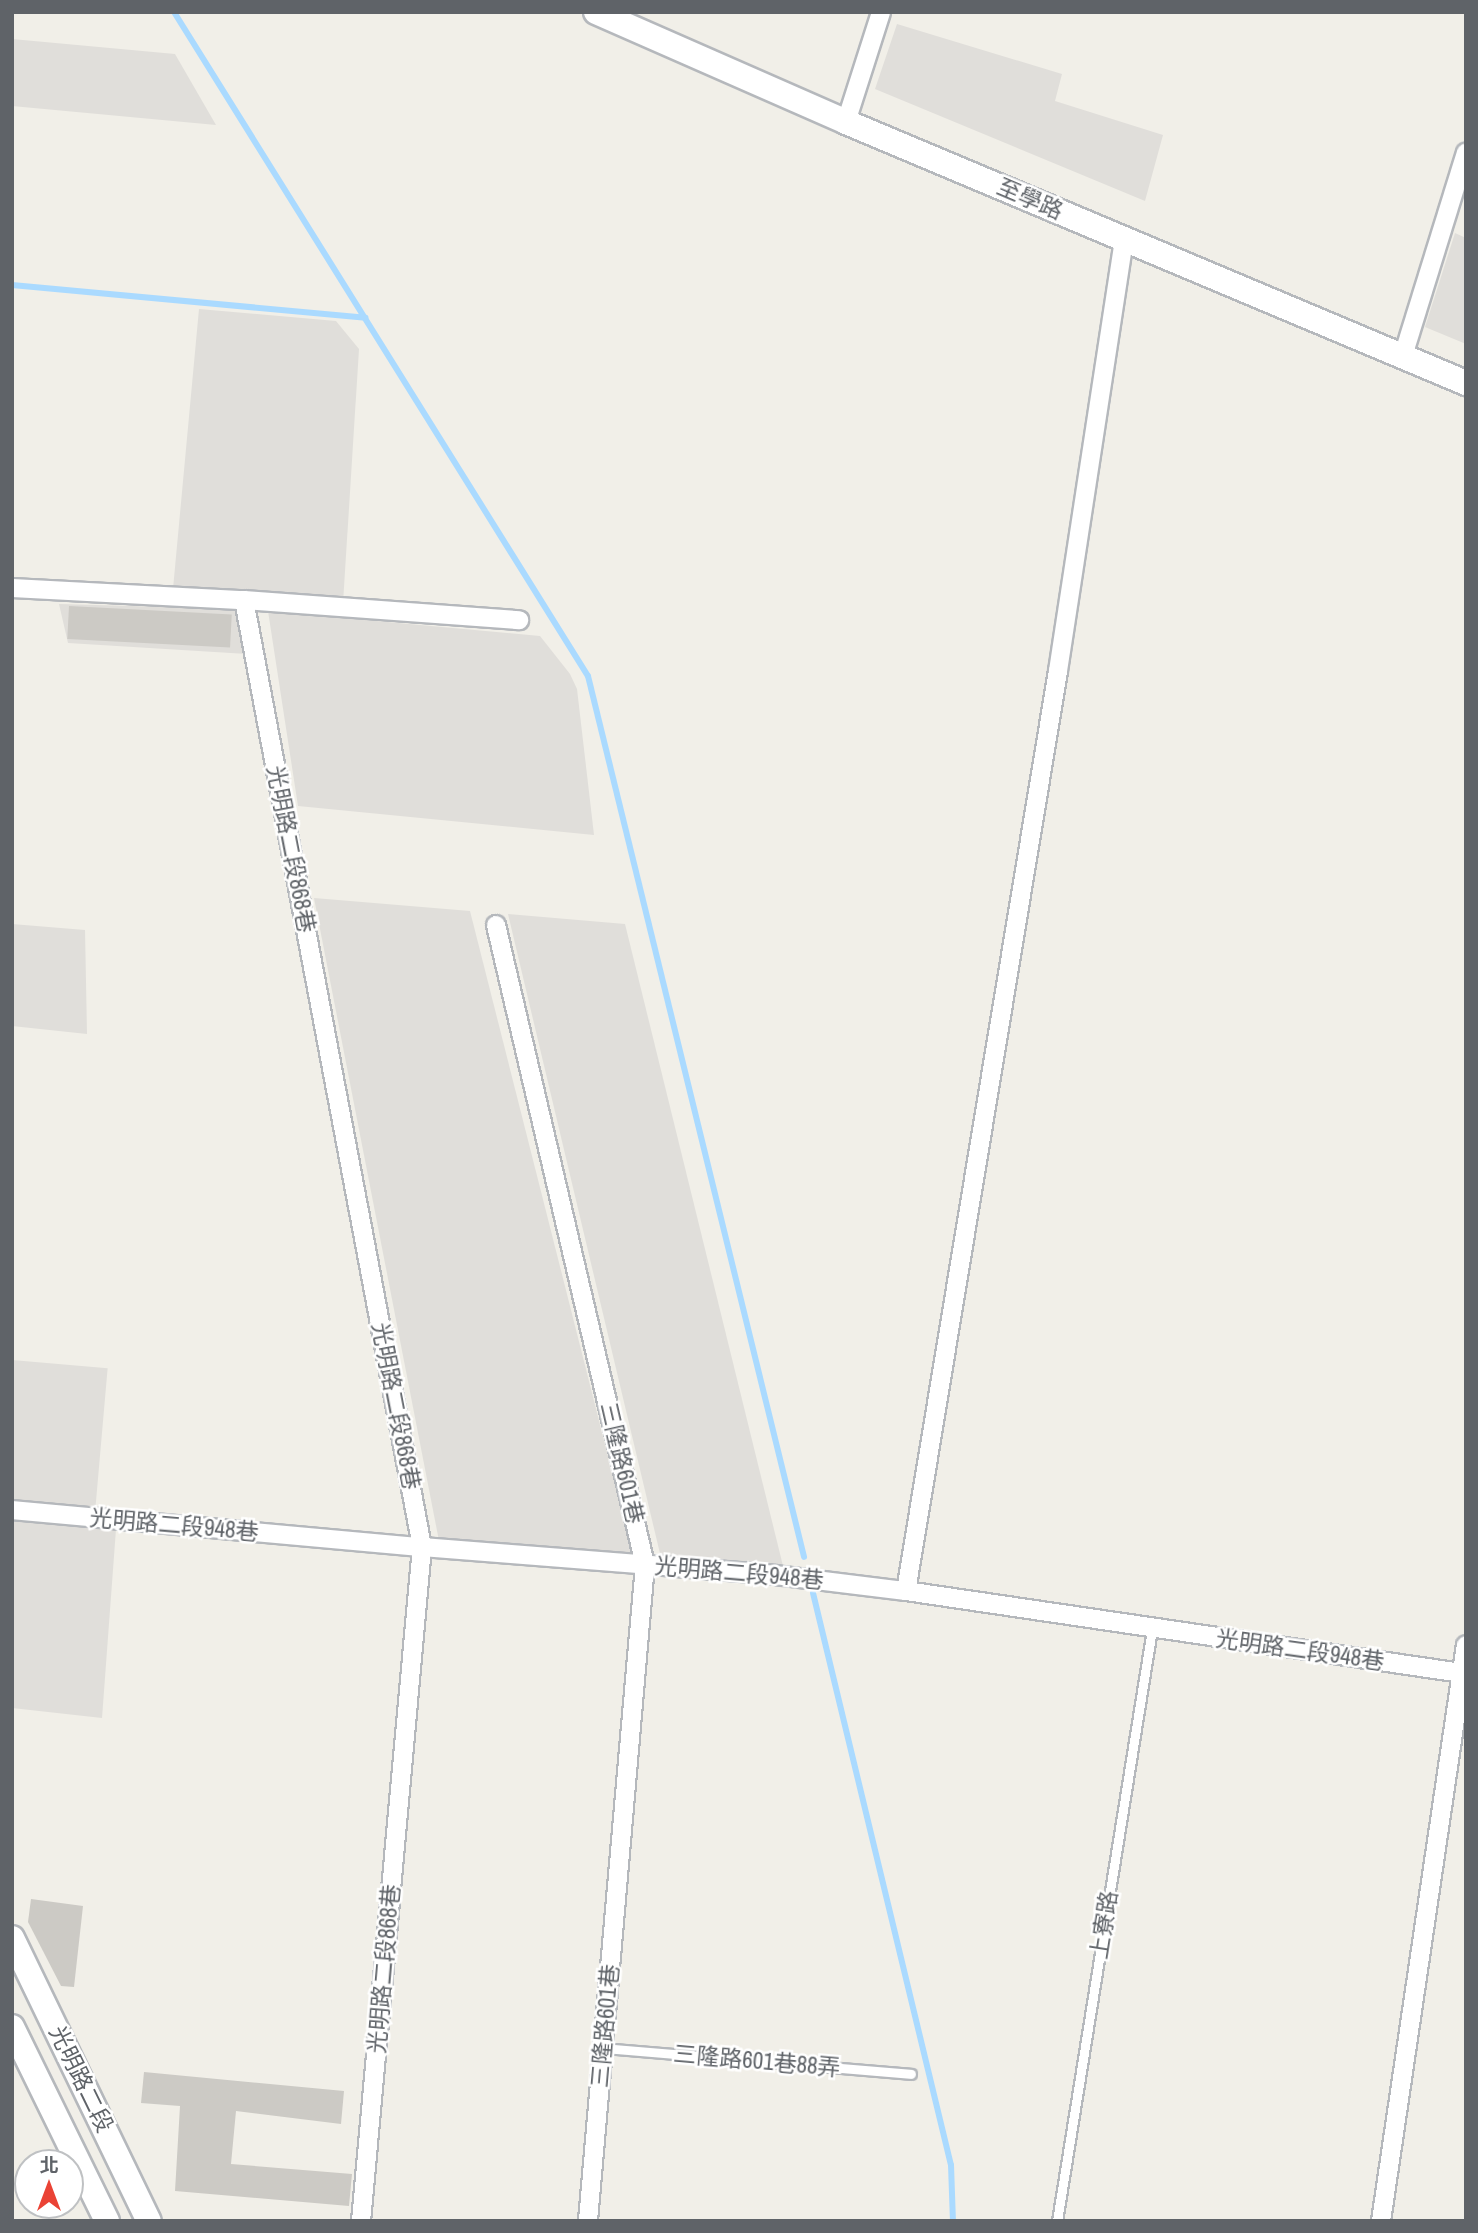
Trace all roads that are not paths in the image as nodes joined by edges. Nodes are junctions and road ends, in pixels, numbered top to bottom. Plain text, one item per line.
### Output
1 (596, 12) edge
2 (881, 12) edge
3 (846, 122) junction
4 (1466, 153) edge
5 (1124, 238) junction
6 (1403, 356) junction
7 (1466, 383) edge
8 (12, 588) edge
9 (244, 600) junction
10 (519, 620) dead end
11 (496, 925) dead end
12 (12, 1510) edge
13 (422, 1547) junction
14 (646, 1565) junction
15 (906, 1591) junction
16 (1152, 1629) junction
17 (1466, 1645) edge
18 (1461, 1673) junction
19 (12, 1938) edge
20 (12, 2027) edge
21 (603, 2048) junction
22 (911, 2074) dead end
23 (107, 2221) edge
24 (149, 2221) edge
25 (361, 2221) edge
26 (588, 2221) edge
27 (1057, 2221) edge
28 (1381, 2221) edge

1 - 3 street, 至學路
2 - 3 street
3 - 5 street, 至學路
4 - 6 street
5 - 6 street, 至學路
5 - 15 street
6 - 7 street, 至學路
8 - 9 street
9 - 10 street
9 - 13 street, 光明路二段868巷
11 - 14 street, 三隆路601巷
12 - 13 street, 光明路二段948巷
13 - 14 street, 光明路二段948巷
13 - 25 street, 光明路二段868巷
14 - 15 street, 光明路二段948巷
14 - 21 street, 三隆路601巷
15 - 16 street, 光明路二段948巷
16 - 18 street, 光明路二段948巷
16 - 27 lane, 上寮路
17 - 18 street
18 - 28 street
19 - 24 street, 光明路二段
20 - 23 street, 光明路二段
21 - 22 lane, 三隆路601巷88弄
21 - 26 street, 三隆路601巷

